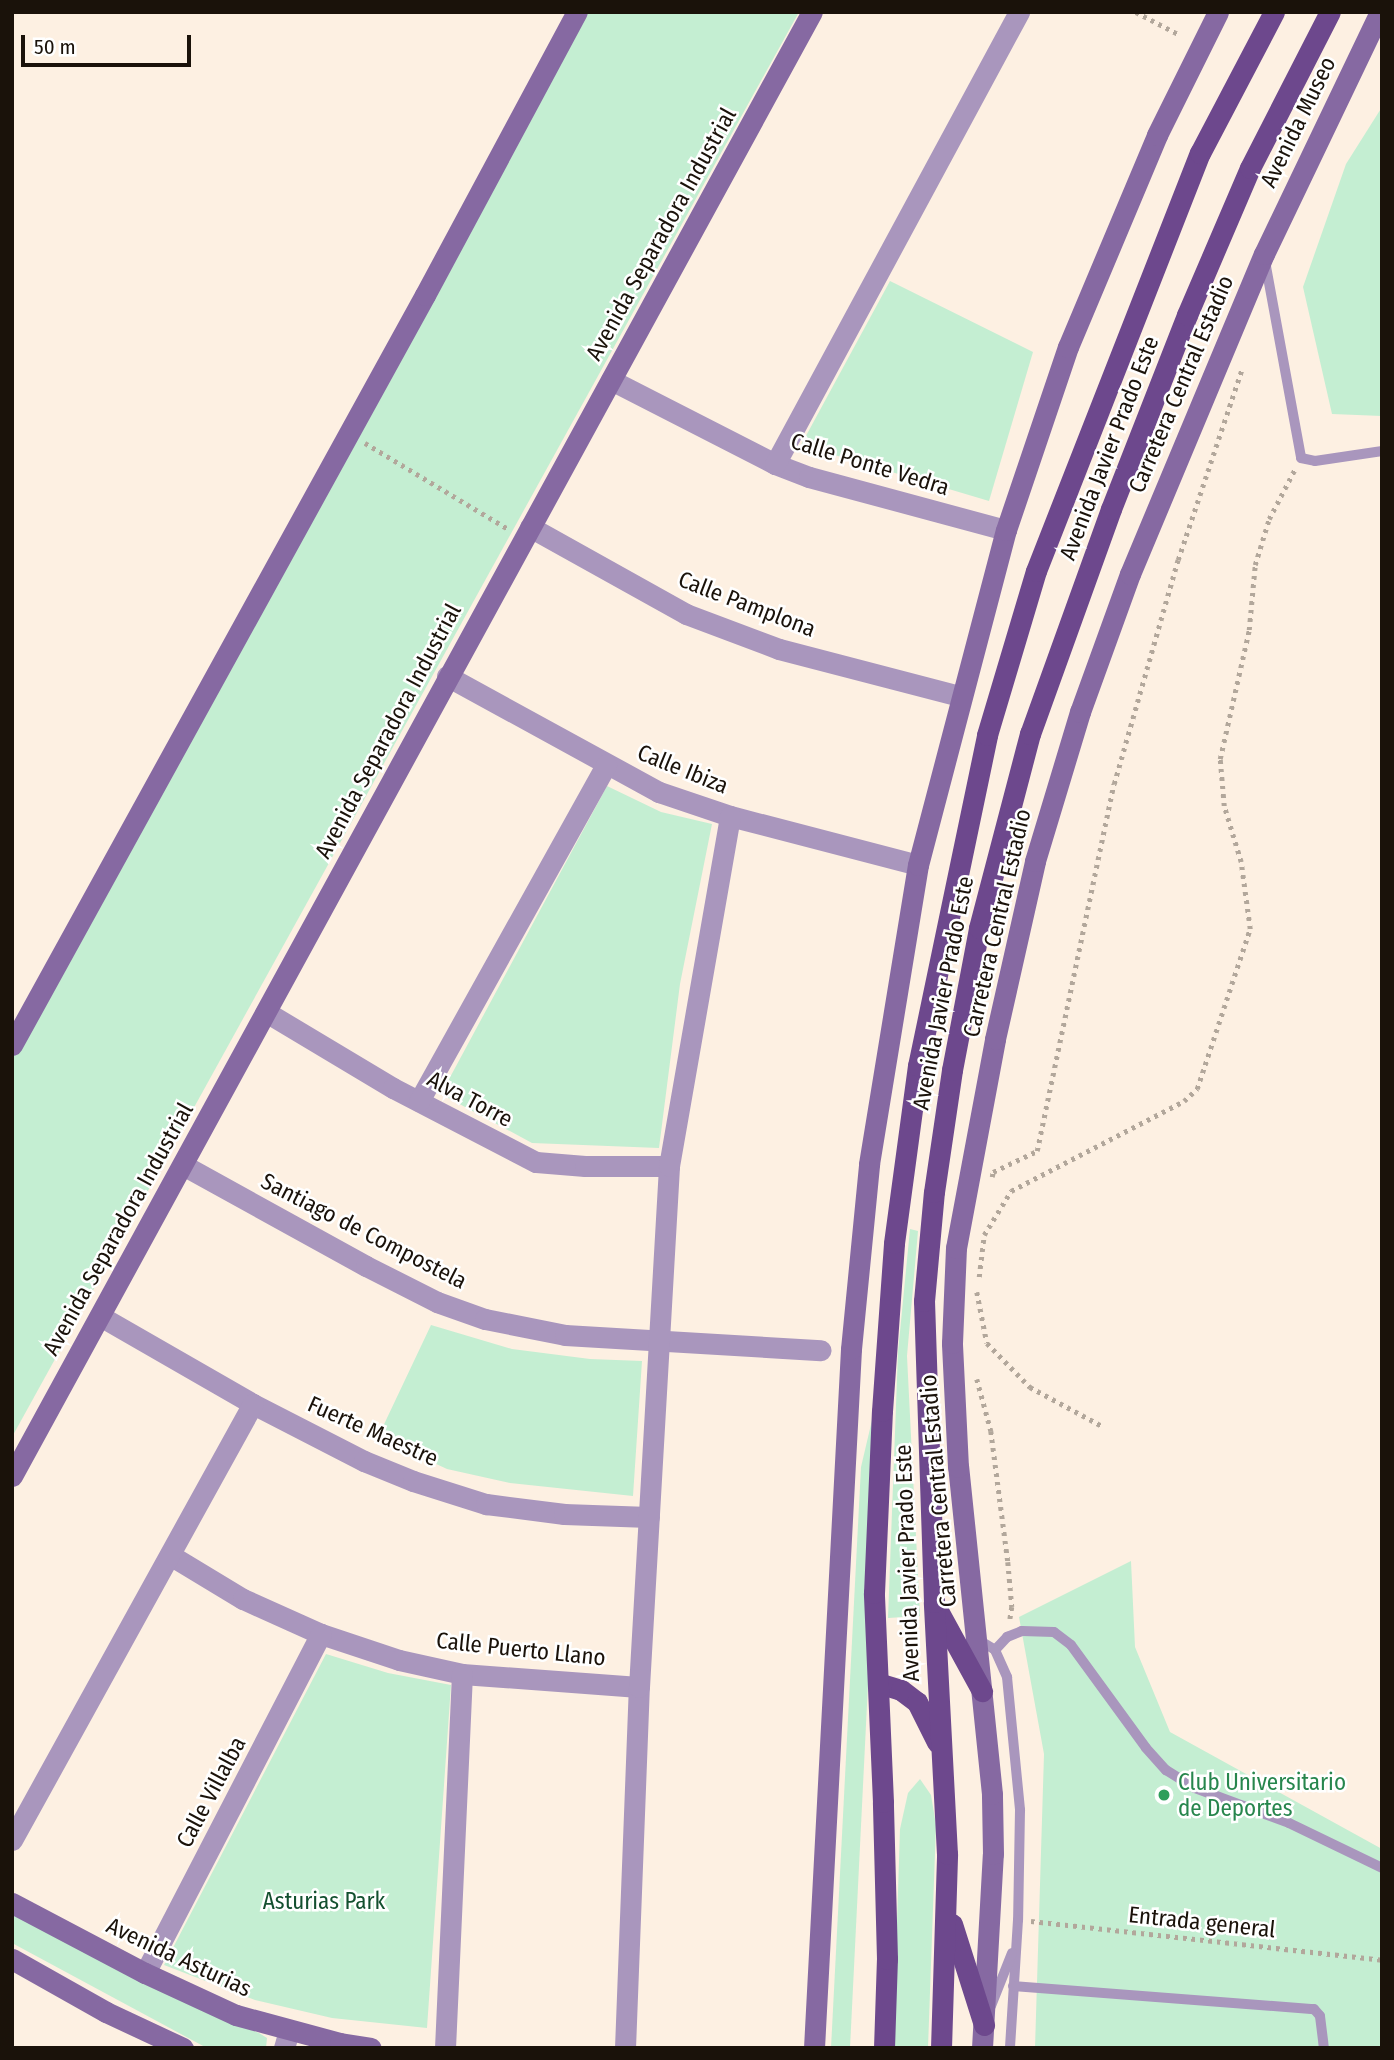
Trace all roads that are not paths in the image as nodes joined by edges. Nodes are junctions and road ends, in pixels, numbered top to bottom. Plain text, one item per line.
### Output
1 (576, 12) edge
2 (812, 12) edge
3 (1019, 12) edge
4 (1218, 12) edge
5 (1273, 12) edge
6 (1329, 12) edge
7 (1380, 12) edge
8 (1264, 254) junction
9 (611, 380) junction
10 (1382, 451) edge
11 (775, 464) junction
12 (1006, 530) junction
13 (527, 532) junction
14 (447, 676) junction
15 (960, 696) junction
16 (606, 765) junction
17 (730, 816) junction
18 (918, 865) junction
19 (266, 1012) junction
20 (12, 1045) edge
21 (419, 1101) junction
22 (183, 1165) junction
23 (669, 1166) junction
24 (100, 1316) junction
25 (659, 1340) junction
26 (821, 1350) dead end
27 (253, 1404) junction
28 (12, 1476) edge
29 (649, 1517) junction
30 (170, 1555) junction
31 (934, 1602) junction
32 (321, 1634) junction
33 (986, 1645) junction
34 (462, 1674) junction
35 (878, 1683) junction
36 (639, 1687) junction
37 (982, 1691) junction
38 (943, 1755) junction
39 (12, 1840) edge
40 (1382, 1868) edge
41 (12, 1903) edge
42 (947, 1909) junction
43 (1015, 1945) junction
44 (12, 1959) edge
45 (145, 1973) junction
46 (1013, 1986) junction
47 (984, 2025) junction
48 (286, 2039) edge
49 (183, 2048) edge
50 (371, 2048) edge
51 (445, 2048) edge
52 (625, 2048) edge
53 (814, 2048) edge
54 (884, 2048) edge
55 (941, 2048) edge
56 (982, 2048) edge
57 (1010, 2048) edge
58 (1324, 2048) edge

1 - 20 street
2 - 9 street, Avenida Separadora Industrial
3 - 11 street
4 - 12 street
5 - 35 main road, Avenida Javier Prado Este
6 - 31 main road, Avenida Javier Prado Este
7 - 8 street, Avenida Museo
8 - 10 lane
8 - 33 street, Carretera Central Estadio
9 - 11 street, Calle Ponte Vedra
9 - 13 street, Avenida Separadora Industrial
11 - 12 street, Calle Ponte Vedra
12 - 15 street
13 - 14 street, Avenida Separadora Industrial
13 - 15 street, Calle Pamplona
14 - 16 street, Calle Ibiza
14 - 19 street, Avenida Separadora Industrial
15 - 18 street
16 - 17 street, Calle Ibiza
16 - 21 street
17 - 18 street, Calle Ibiza
17 - 23 street
18 - 53 street
19 - 21 street, Alva Torre
19 - 22 street, Avenida Separadora Industrial
21 - 23 street, Alva Torre
22 - 24 street, Avenida Separadora Industrial
22 - 25 street, Santiago de Compostela
23 - 25 street
24 - 27 street, Fuerte Maestre
24 - 28 street, Avenida Separadora Industrial
25 - 26 street, Santiago de Compostela
25 - 29 street
27 - 29 street, Fuerte Maestre
27 - 30 street
29 - 36 street
30 - 32 street, Calle Puerto Llano
30 - 39 street
31 - 37 main road
31 - 38 main road, Avenida Javier Prado Este
32 - 34 street, Calle Puerto Llano
32 - 45 street, Calle Villalba
33 - 37 street, Carretera Central Estadio
33 - 40 lane
33 - 43 lane, Carretera Central Estadio
34 - 36 street, Calle Puerto Llano
34 - 51 street
35 - 38 main road
35 - 54 main road, Avenida Javier Prado Este
36 - 52 street
37 - 47 street, Carretera Central Estadio
38 - 42 main road, Avenida Javier Prado Este
41 - 45 street, Avenida Asturias
42 - 47 main road
42 - 55 main road, Avenida Javier Prado Este
43 - 46 lane, Carretera Central Estadio
43 - 47 lane
44 - 49 street
45 - 48 street, Avenida Asturias
46 - 57 lane, Carretera Central Estadio
46 - 58 lane
47 - 56 street, Carretera Central Estadio
48 - 50 street, Avenida Asturias

